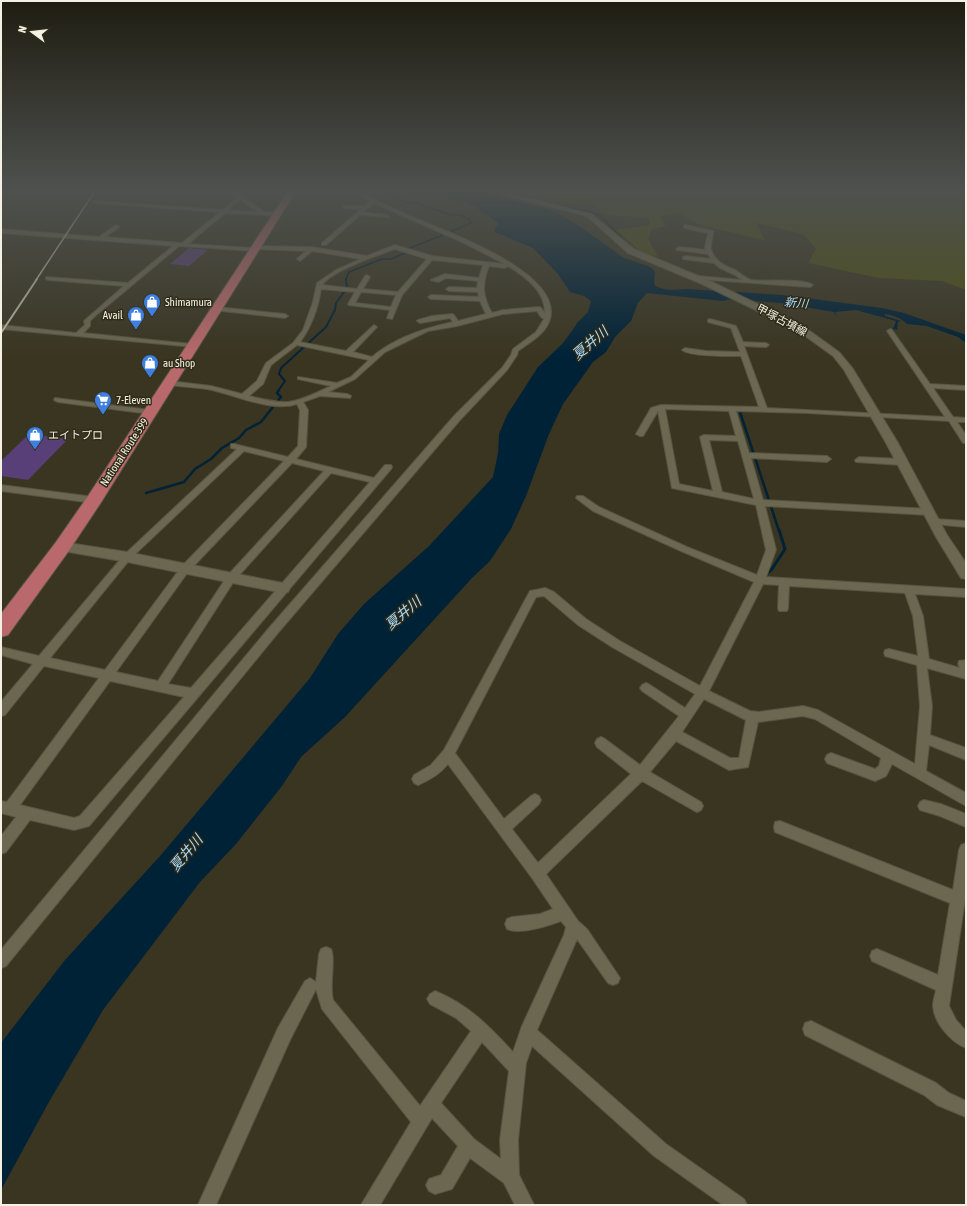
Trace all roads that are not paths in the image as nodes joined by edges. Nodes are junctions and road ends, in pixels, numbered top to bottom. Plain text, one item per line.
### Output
1 (176, 247) edge
2 (241, 247) edge
3 (394, 247) edge
4 (396, 247) edge
5 (477, 247) edge
6 (626, 247) edge
7 (708, 247) edge
8 (254, 248) junction
9 (311, 249) junction
10 (680, 249) dead end
11 (709, 252) junction
12 (367, 258) junction
13 (430, 258) junction
14 (685, 258) dead end
15 (300, 259) dead end
16 (715, 260) junction
17 (487, 263) junction
18 (514, 268) junction
19 (717, 272) dead end
20 (735, 273) junction
21 (48, 278) dead end
22 (367, 278) dead end
23 (434, 280) dead end
24 (482, 280) junction
25 (701, 280) junction
26 (747, 281) junction
27 (128, 285) junction
28 (810, 285) dead end
29 (319, 287) junction
30 (449, 288) dead end
31 (360, 290) junction
32 (481, 290) junction
33 (400, 294) junction
34 (431, 297) dead end
35 (481, 299) junction
36 (215, 309) junction
37 (393, 309) junction
38 (490, 315) junction
39 (285, 316) dead end
40 (390, 318) dead end
41 (547, 318) junction
42 (420, 321) dead end
43 (710, 321) dead end
44 (457, 324) junction
45 (1, 327) edge
46 (374, 327) dead end
47 (890, 331) dead end
48 (77, 335) junction
49 (296, 343) junction
50 (740, 344) junction
51 (766, 345) dead end
52 (192, 346) junction
53 (685, 350) dead end
54 (348, 353) junction
55 (743, 354) junction
56 (372, 359) junction
57 (300, 378) dead end
58 (169, 383) junction
59 (337, 385) junction
60 (928, 386) junction
61 (966, 388) edge
62 (320, 394) junction
63 (244, 396) junction
64 (347, 396) dead end
65 (58, 400) dead end
66 (299, 402) junction
67 (661, 407) junction
68 (732, 409) junction
69 (764, 410) junction
70 (150, 412) junction
71 (875, 415) junction
72 (951, 419) junction
73 (966, 420) edge
74 (640, 434) dead end
75 (965, 438) edge
76 (741, 439) junction
77 (746, 455) junction
78 (827, 459) dead end
79 (290, 460) junction
80 (859, 460) dead end
81 (902, 462) junction
82 (388, 467) dead end
83 (329, 470) junction
84 (376, 481) junction
85 (1, 488) edge
86 (718, 494) junction
87 (580, 498) dead end
88 (94, 500) junction
89 (760, 503) junction
90 (930, 512) junction
91 (935, 522) junction
92 (966, 524) edge
93 (62, 547) junction
94 (127, 557) junction
95 (184, 569) junction
96 (966, 574) edge
97 (231, 578) junction
98 (760, 580) junction
99 (784, 581) junction
100 (283, 588) junction
101 (909, 589) junction
102 (966, 593) edge
103 (783, 608) dead end
104 (3, 622) edge
105 (1, 651) edge
106 (889, 653) dead end
107 (41, 662) junction
108 (924, 663) junction
109 (965, 668) edge
110 (107, 676) junction
111 (160, 687) junction
112 (646, 688) dead end
113 (702, 693) junction
114 (194, 694) junction
115 (1, 711) edge
116 (687, 715) junction
117 (753, 716) junction
118 (674, 734) junction
119 (924, 738) junction
120 (601, 743) dead end
121 (448, 754) junction
122 (966, 754) edge
123 (888, 755) junction
124 (831, 759) dead end
125 (640, 773) junction
126 (920, 773) junction
127 (418, 779) dead end
128 (535, 800) dead end
129 (966, 800) edge
130 (697, 806) dead end
131 (924, 806) dead end
132 (6, 808) edge
133 (27, 813) junction
134 (966, 821) edge
135 (780, 827) dead end
136 (503, 829) junction
137 (1, 847) edge
138 (966, 850) edge
139 (537, 873) junction
140 (957, 899) junction
141 (564, 913) junction
142 (512, 924) dead end
143 (573, 926) junction
144 (326, 954) dead end
145 (877, 956) dead end
146 (1, 961) edge
147 (613, 978) dead end
148 (943, 985) junction
149 (310, 986) dead end
150 (435, 999) dead end
151 (481, 1029) junction
152 (811, 1029) dead end
153 (528, 1032) junction
154 (966, 1040) edge
155 (517, 1068) junction
156 (431, 1105) junction
157 (966, 1109) edge
158 (421, 1121) junction
159 (468, 1145) junction
160 (510, 1178) junction
161 (435, 1185) dead end
162 (207, 1205) edge
163 (370, 1205) edge
164 (525, 1205) edge
165 (738, 1205) edge

1 - 27 street
2 - 8 street
3 - 12 street
4 - 13 street
5 - 18 street
6 - 25 main road, 甲塚古墳線
7 - 11 street
8 - 9 street
8 - 36 highway, National Route 399
9 - 12 street
9 - 15 street
10 - 11 street
11 - 16 street
12 - 29 street
13 - 17 street
13 - 33 street
14 - 16 street
16 - 20 street
17 - 18 street
17 - 24 street
18 - 41 street
19 - 20 street
20 - 26 street
21 - 27 street
22 - 31 street
23 - 24 street
24 - 32 street
25 - 26 street
25 - 71 main road, 甲塚古墳線
26 - 28 street
27 - 48 street
29 - 31 street
29 - 49 street
30 - 32 street
31 - 33 street
31 - 37 street
32 - 35 street
33 - 37 street
34 - 35 street
35 - 38 street
36 - 39 street
36 - 52 highway, National Route 399
37 - 40 street
38 - 41 street
38 - 44 street
41 - 146 street
42 - 44 street
43 - 50 street
44 - 56 street
45 - 48 street
46 - 54 street
47 - 60 street
48 - 52 street
49 - 54 street
49 - 63 street
50 - 51 street
50 - 55 street
52 - 58 highway, National Route 399
53 - 55 street
54 - 56 street
55 - 69 street
56 - 59 street
57 - 59 street
58 - 63 street
58 - 70 highway, National Route 399
59 - 62 street
60 - 61 street
60 - 72 street
62 - 64 street
62 - 66 street
63 - 66 street
65 - 70 street
66 - 79 street
67 - 68 street
67 - 74 street
67 - 86 street
68 - 69 street
68 - 76 street
69 - 71 street
70 - 88 highway, National Route 399
71 - 72 street
71 - 81 main road, 甲塚古墳線
72 - 73 street
72 - 75 street
76 - 77 street
76 - 86 street
77 - 78 street
77 - 89 street
79 - 83 street
79 - 94 street
79 - 95 street
80 - 81 street
81 - 90 main road, 甲塚古墳線
82 - 84 street
83 - 84 street
83 - 97 street
84 - 100 street
85 - 88 street
86 - 89 street
87 - 98 street
88 - 93 highway, National Route 399
89 - 90 street
89 - 98 street
90 - 91 main road, 甲塚古墳線
91 - 92 street
91 - 96 main road, 甲塚古墳線
93 - 94 main road
93 - 104 highway, National Route 399
94 - 95 main road
94 - 107 street
95 - 97 main road
95 - 110 street
97 - 100 main road
97 - 111 street
98 - 99 street
98 - 113 street
99 - 101 street
99 - 103 street
100 - 114 street
101 - 102 street
101 - 108 street
105 - 107 street
106 - 108 street
107 - 110 street
107 - 115 street
108 - 109 street
108 - 119 street
110 - 111 street
110 - 132 street
111 - 114 street
112 - 116 street
113 - 116 street
113 - 117 street
113 - 121 street
114 - 133 street
116 - 118 street
117 - 118 street
117 - 123 street
118 - 125 street
119 - 122 street
119 - 126 street
120 - 125 street
121 - 127 street
121 - 136 street
123 - 124 street
123 - 126 street
125 - 130 street
125 - 139 street
126 - 129 street
128 - 136 street
131 - 134 street
132 - 133 street
133 - 137 street
135 - 140 street
136 - 139 street
138 - 140 street
139 - 141 street
140 - 148 street
141 - 142 street
141 - 143 street
143 - 147 street
143 - 153 street
144 - 158 street
145 - 148 street
148 - 154 street
149 - 162 street
150 - 151 street
151 - 155 street
151 - 156 street
152 - 157 street
153 - 155 street
153 - 165 street
155 - 160 street
156 - 158 street
156 - 159 street
158 - 163 street
159 - 160 street
159 - 161 street
160 - 164 street

